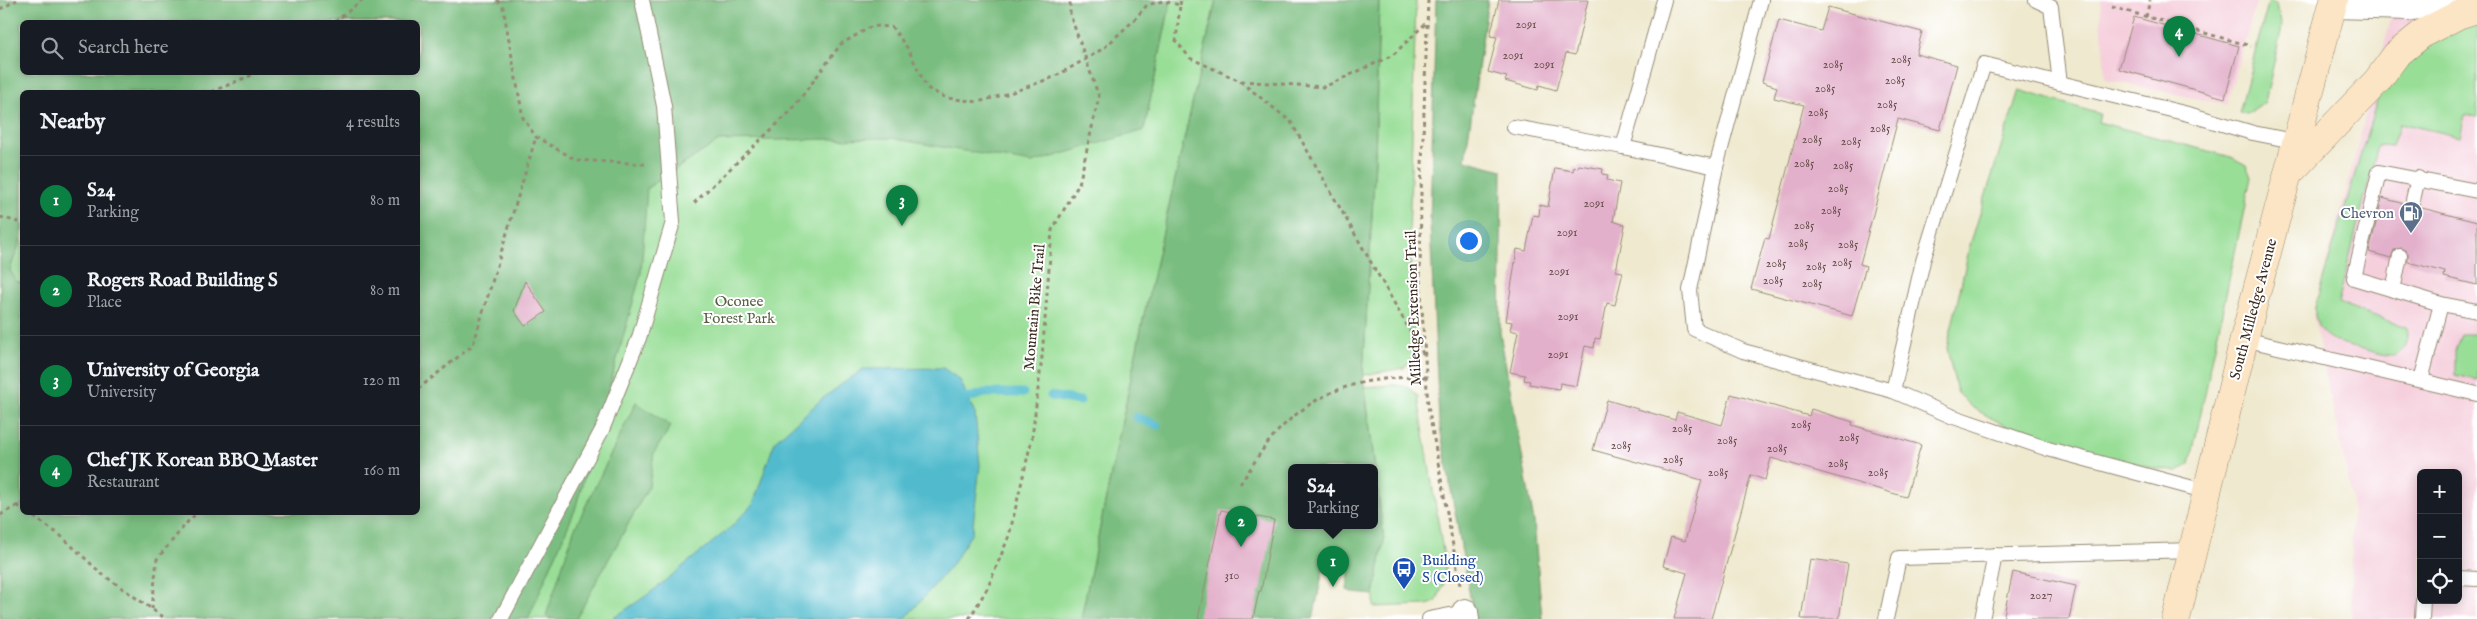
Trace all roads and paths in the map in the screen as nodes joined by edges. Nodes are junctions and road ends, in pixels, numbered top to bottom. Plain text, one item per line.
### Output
1 (17, 0) edge
2 (362, 0) edge
3 (498, 0) edge
4 (642, 0) edge
5 (1070, 0) edge
6 (1182, 0) edge
7 (1428, 0) edge
8 (1664, 0) edge
9 (1761, 0) edge
10 (2036, 0) edge
11 (2150, 0) edge
12 (2474, 0) edge
13 (2330, 2) edge
14 (1180, 5) junction
15 (2112, 7) dead end
16 (0, 9) edge
17 (2477, 9) edge
18 (2146, 17) junction
19 (337, 20) edge
20 (1428, 21) junction
21 (2252, 46) dead end
22 (1086, 59) junction
23 (252, 75) edge
24 (1240, 81) junction
25 (2060, 83) junction
26 (216, 90) edge
27 (1514, 128) dead end
28 (536, 137) junction
29 (2298, 142) junction
30 (1623, 147) junction
31 (669, 166) junction
32 (1716, 168) junction
33 (2290, 172) junction
34 (2418, 178) junction
35 (2477, 191) edge
36 (2413, 200) dead end
37 (0, 217) edge
38 (20, 222) edge
39 (673, 222) junction
40 (2400, 256) dead end
41 (2393, 290) junction
42 (2440, 304) junction
43 (2477, 311) edge
44 (2244, 339) junction
45 (1425, 357) junction
46 (1426, 377) junction
47 (2421, 380) junction
48 (420, 387) edge
49 (1893, 391) junction
50 (2477, 394) edge
51 (1240, 484) dead end
52 (2208, 492) junction
53 (20, 504) edge
54 (17, 505) junction
55 (20, 507) edge
56 (0, 515) edge
57 (31, 515) edge
58 (195, 515) edge
59 (2194, 550) junction
60 (1995, 555) junction
61 (2462, 578) edge
62 (2477, 579) edge
63 (2423, 604) edge
64 (152, 609) junction
65 (1465, 616) edge
66 (166, 619) edge
67 (501, 619) edge
68 (969, 619) edge
69 (1429, 619) edge
70 (1886, 619) edge
71 (1982, 619) edge
72 (2176, 619) edge
73 (2422, 619) edge

1 - 16 path
2 - 19 path
3 - 28 path
4 - 31 lane
5 - 22 path, Mountain Bike Trail
6 - 14 path
7 - 20 path, Milledge Extension Trail
8 - 30 lane
9 - 32 lane
10 - 25 lane
11 - 18 path
12 - 13 street
13 - 29 main road, South Milledge Avenue
14 - 22 path
14 - 24 path
15 - 18 path
17 - 33 main road
18 - 21 path
20 - 24 path
20 - 45 path, Milledge Extension Trail
22 - 39 path
22 - 68 path, Mountain Bike Trail
23 - 26 path
24 - 45 path
25 - 29 lane
25 - 49 lane
27 - 30 lane
28 - 31 path
28 - 48 path
29 - 33 main road, South Milledge Avenue
30 - 32 lane
31 - 39 lane
32 - 49 lane
33 - 44 main road, South Milledge Avenue
34 - 35 lane
34 - 36 lane
34 - 41 lane
37 - 38 path
39 - 67 lane
40 - 41 lane
41 - 42 lane
42 - 43 lane
42 - 47 lane
44 - 47 lane
44 - 52 main road, South Milledge Avenue
45 - 46 path, Milledge Extension Trail
46 - 51 path
46 - 65 path, Milledge Extension Trail
47 - 50 lane
49 - 52 lane
52 - 59 main road, South Milledge Avenue
53 - 54 path
54 - 55 path
54 - 56 path
57 - 64 path
58 - 64 path
59 - 60 lane
59 - 72 main road, South Milledge Avenue
60 - 70 lane
60 - 71 lane
61 - 62 lane
63 - 73 lane
64 - 66 path
65 - 69 lane

